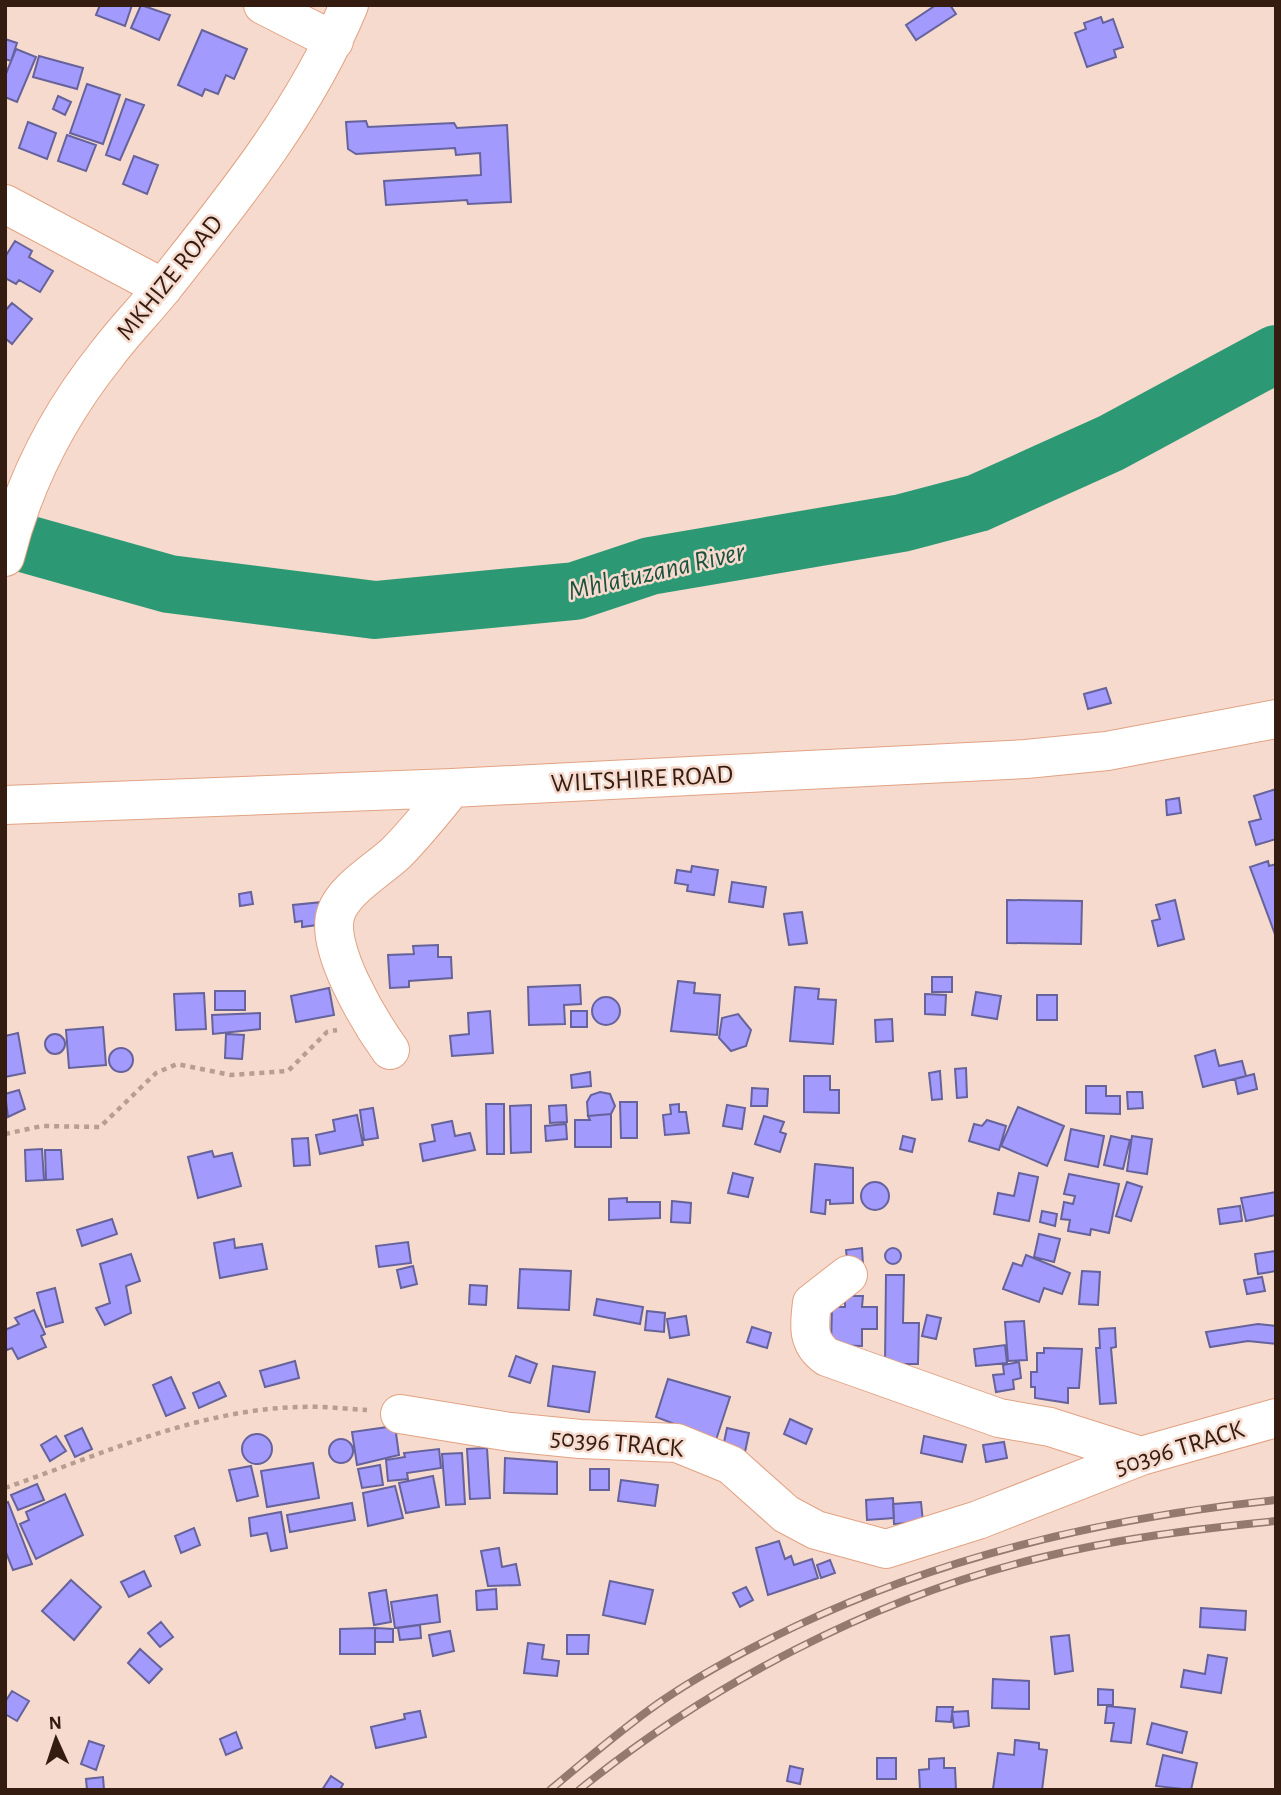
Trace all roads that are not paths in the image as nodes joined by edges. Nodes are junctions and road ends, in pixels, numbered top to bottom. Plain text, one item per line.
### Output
1 (263, 5) edge
2 (349, 5) edge
3 (334, 41) junction
4 (5, 204) edge
5 (163, 288) junction
6 (5, 557) edge
7 (1276, 719) edge
8 (452, 788) junction
9 (5, 805) edge
10 (381, 1036) road end
11 (848, 1275) dead end
12 (400, 1414) road end
13 (1276, 1418) edge
14 (1141, 1456) junction

1 - 3 street
2 - 3 street, MKHIZE ROAD
3 - 5 street, MKHIZE ROAD
4 - 5 street
5 - 6 street, MKHIZE ROAD
7 - 8 street, WILTSHIRE ROAD
8 - 9 street, WILTSHIRE ROAD
8 - 10 street
11 - 14 street
12 - 14 street, 50396 TRACK
13 - 14 street, 50396 TRACK

